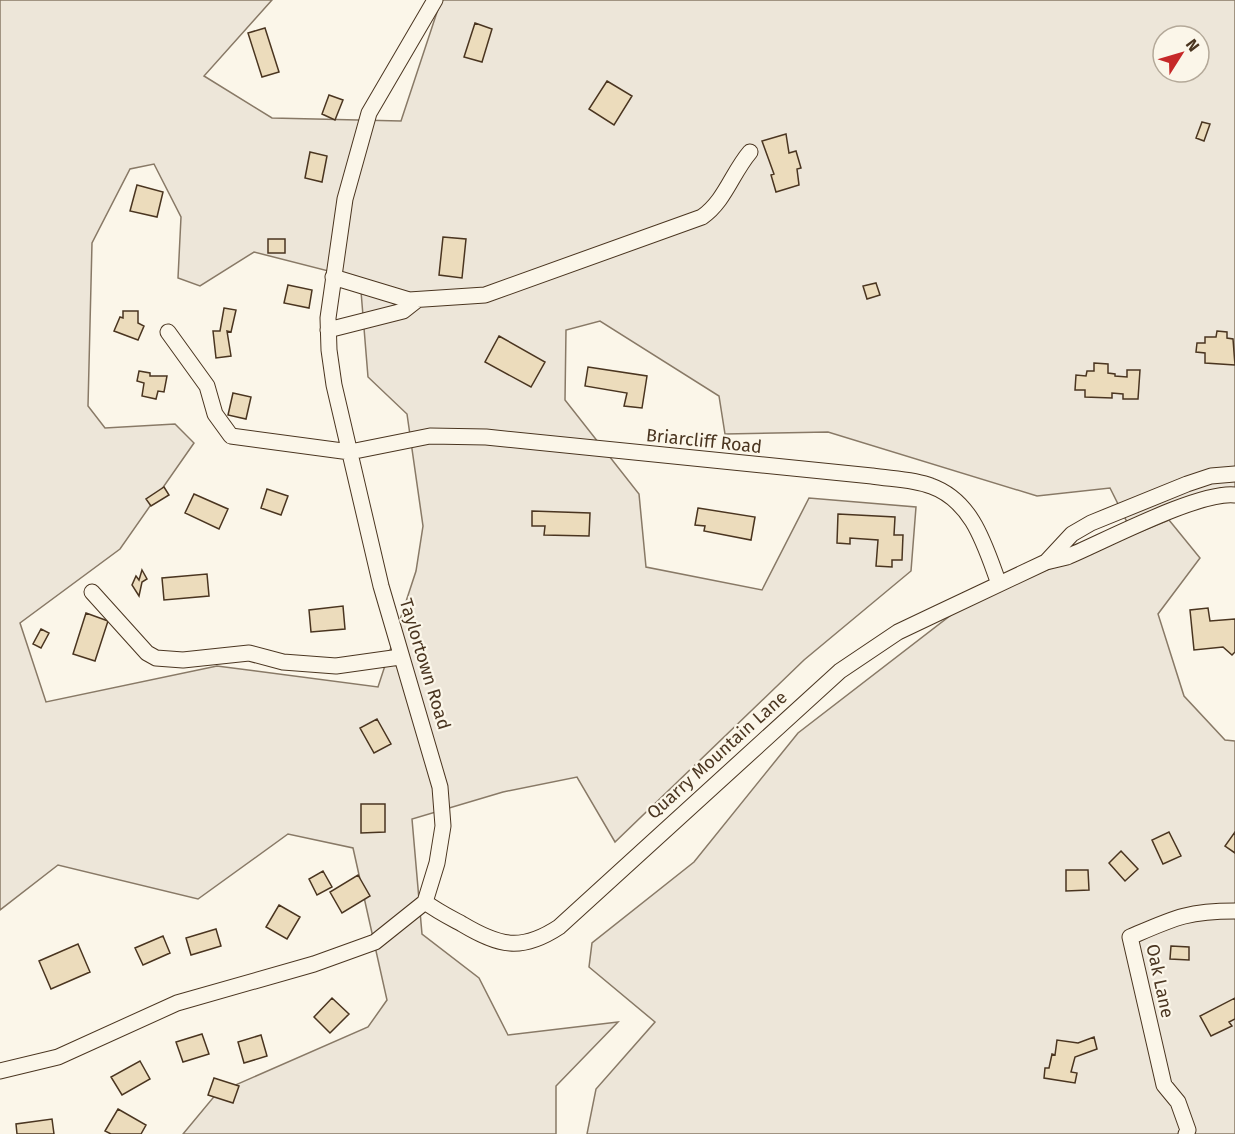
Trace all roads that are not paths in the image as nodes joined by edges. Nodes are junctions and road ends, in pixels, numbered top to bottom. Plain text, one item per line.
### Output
1 (435, 0) edge
2 (750, 152) dead end
3 (333, 277) junction
4 (417, 300) junction
5 (328, 330) junction
6 (168, 332) dead end
7 (350, 452) junction
8 (1235, 474) edge
9 (1196, 481) junction
10 (1235, 495) edge
11 (1203, 499) junction
12 (1046, 562) junction
13 (999, 585) junction
14 (92, 592) dead end
15 (400, 657) junction
16 (425, 902) junction
17 (1235, 911) edge
18 (0, 1071) edge
19 (1186, 1134) edge

1 - 3 street, Taylortown Road
2 - 4 street
3 - 4 street
3 - 5 street, Taylortown Road
4 - 5 street
5 - 7 street, Taylortown Road
6 - 7 street, Briarcliff Road
7 - 13 street, Briarcliff Road
7 - 15 street, Taylortown Road
8 - 9 street, Quarry Mountain Lane
9 - 11 street
9 - 12 street, Quarry Mountain Lane
10 - 11 street, Quarry Mountain Lane
11 - 12 street, Quarry Mountain Lane
12 - 13 street, Quarry Mountain Lane
13 - 16 street, Quarry Mountain Lane
14 - 15 street
15 - 16 street, Taylortown Road
16 - 18 street
17 - 19 street, Oak Lane

